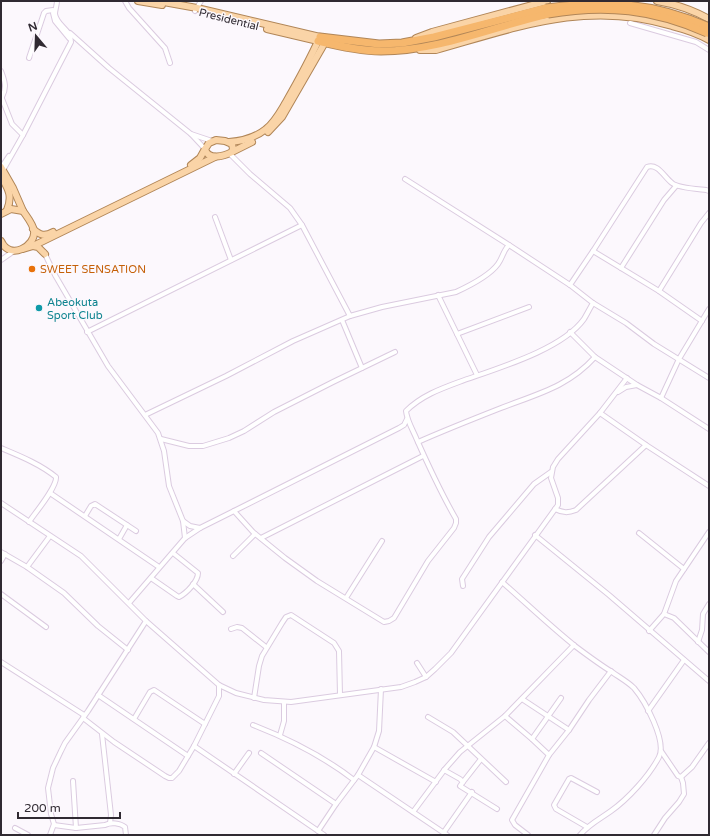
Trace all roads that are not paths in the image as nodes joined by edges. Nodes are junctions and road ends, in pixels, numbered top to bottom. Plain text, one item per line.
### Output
1 (56, 1) edge
2 (125, 1) edge
3 (138, 1) edge
4 (158, 1) edge
5 (201, 1) edge
6 (657, 1) edge
7 (547, 8) edge
8 (54, 10) junction
9 (196, 10) junction
10 (709, 19) edge
11 (630, 22) dead end
12 (68, 31) junction
13 (708, 33) edge
14 (322, 40) junction
15 (402, 47) junction
16 (709, 50) edge
17 (29, 58) dead end
18 (170, 62) dead end
19 (1, 71) edge
20 (2, 97) edge
21 (22, 134) junction
22 (191, 134) junction
23 (212, 141) junction
24 (229, 142) junction
25 (205, 149) junction
26 (230, 152) junction
27 (215, 157) junction
28 (1, 171) edge
29 (405, 179) dead end
30 (676, 186) junction
31 (709, 191) edge
32 (4, 211) edge
33 (23, 212) junction
34 (709, 213) edge
35 (216, 217) dead end
36 (302, 225) junction
37 (34, 230) junction
38 (1, 241) edge
39 (39, 243) junction
40 (509, 245) junction
41 (33, 246) junction
42 (22, 249) junction
43 (14, 251) junction
44 (593, 251) junction
45 (45, 254) junction
46 (1, 260) edge
47 (231, 260) junction
48 (622, 268) junction
49 (570, 285) junction
50 (658, 291) junction
51 (438, 296) junction
52 (593, 303) junction
53 (529, 307) dead end
54 (709, 309) edge
55 (350, 316) junction
56 (342, 320) junction
57 (702, 321) junction
58 (87, 332) junction
59 (570, 332) junction
60 (457, 334) junction
61 (395, 352) dead end
62 (594, 357) junction
63 (679, 358) junction
64 (362, 368) junction
65 (477, 375) junction
66 (627, 378) junction
67 (709, 378) edge
68 (637, 385) junction
69 (612, 398) junction
70 (661, 398) junction
71 (600, 414) junction
72 (145, 415) junction
73 (407, 419) junction
74 (709, 429) edge
75 (161, 439) junction
76 (418, 442) junction
77 (646, 445) junction
78 (1, 448) edge
79 (423, 456) junction
80 (551, 472) junction
81 (709, 486) edge
82 (50, 492) junction
83 (1, 503) edge
84 (555, 509) junction
85 (234, 511) junction
86 (85, 516) junction
87 (183, 520) junction
88 (29, 522) junction
89 (127, 525) junction
90 (200, 528) junction
91 (136, 531) dead end
92 (709, 532) edge
93 (639, 533) dead end
94 (256, 534) junction
95 (535, 535) junction
96 (50, 536) junction
97 (185, 538) junction
98 (262, 538) junction
99 (119, 539) junction
100 (382, 541) dead end
101 (3, 553) edge
102 (173, 553) junction
103 (233, 556) dead end
104 (1, 561) edge
105 (28, 567) junction
106 (159, 567) junction
107 (684, 568) junction
108 (151, 578) junction
109 (502, 582) junction
110 (193, 584) junction
111 (463, 586) dead end
112 (1, 594) edge
113 (346, 598) junction
114 (129, 603) junction
115 (709, 604) edge
116 (223, 612) dead end
117 (664, 614) junction
118 (146, 621) junction
119 (46, 627) dead end
120 (231, 630) dead end
121 (649, 631) junction
122 (698, 642) junction
123 (574, 646) junction
124 (266, 647) junction
125 (128, 650) junction
126 (709, 652) edge
127 (684, 660) junction
128 (1, 662) edge
129 (417, 663) dead end
130 (611, 672) junction
131 (426, 677) junction
132 (709, 681) edge
133 (220, 685) junction
134 (381, 689) junction
135 (98, 695) junction
136 (340, 695) junction
137 (254, 698) junction
138 (562, 698) dead end
139 (522, 699) junction
140 (284, 702) junction
141 (648, 711) junction
142 (83, 716) junction
143 (505, 716) junction
144 (549, 716) junction
145 (428, 717) dead end
146 (134, 719) junction
147 (205, 724) junction
148 (253, 725) dead end
149 (570, 730) junction
150 (102, 734) junction
151 (280, 735) junction
152 (532, 738) junction
153 (709, 743) edge
154 (194, 746) junction
155 (467, 746) junction
156 (374, 747) junction
157 (661, 751) junction
158 (249, 753) dead end
159 (261, 753) dead end
160 (549, 755) junction
161 (188, 756) junction
162 (481, 759) junction
163 (444, 770) junction
164 (234, 774) junction
165 (358, 775) junction
166 (681, 777) junction
167 (73, 780) dead end
168 (354, 780) junction
169 (436, 782) junction
170 (463, 782) junction
171 (506, 782) dead end
172 (472, 792) junction
173 (598, 792) dead end
174 (336, 804) junction
175 (497, 809) dead end
176 (413, 812) junction
177 (110, 823) junction
178 (54, 825) junction
179 (587, 827) junction
180 (15, 828) dead end
181 (76, 828) junction
182 (318, 830) junction
183 (446, 834) edge
184 (28, 835) edge
185 (50, 835) edge
186 (126, 835) edge
187 (324, 835) edge
188 (528, 835) edge
189 (580, 835) edge
190 (654, 835) edge

1 - 8 street
1 - 12 street
2 - 18 street
3 - 9 main road, Presidential
4 - 9 main road
5 - 9 street
6 - 10 main road
7 - 13 highway, bridge
7 - 15 highway
8 - 17 street
8 - 21 street
9 - 14 main road
11 - 16 street
12 - 21 street
12 - 22 street
13 - 15 main road
14 - 15 highway
14 - 24 main road
14 - 26 main road
19 - 20 street
20 - 21 street
21 - 28 street
22 - 23 street
22 - 25 street
23 - 24 main road
23 - 25 main road
24 - 26 main road
25 - 27 main road
25 - 37 main road
26 - 27 main road
26 - 36 street
27 - 39 main road
28 - 32 main road
28 - 33 main road
29 - 40 street
30 - 31 street
30 - 44 street
30 - 48 street
32 - 33 main road
33 - 37 main road
34 - 50 street
35 - 47 street
36 - 47 street
36 - 55 street
37 - 39 street
37 - 42 main road
38 - 43 main road
39 - 41 main road
39 - 45 street
40 - 49 street
40 - 51 street
41 - 42 main road
41 - 45 main road
42 - 43 main road
43 - 46 street
44 - 48 street
44 - 49 street
45 - 58 street
47 - 58 street
48 - 50 street
49 - 52 street
50 - 57 street
51 - 55 street
51 - 60 street
52 - 59 street
52 - 63 street
53 - 60 street
54 - 57 street
55 - 56 street
56 - 64 street
56 - 72 street
57 - 63 street
58 - 72 street
59 - 62 street
59 - 65 street
60 - 65 street
61 - 64 street
62 - 66 street
62 - 76 street
63 - 67 street
63 - 70 street
64 - 75 street
65 - 73 street
66 - 68 street
66 - 69 street
68 - 69 street
68 - 70 street
69 - 71 street
70 - 74 street
71 - 77 street
71 - 80 street
72 - 75 street
73 - 76 street
73 - 85 street
75 - 87 street
76 - 79 street
77 - 81 street
77 - 84 street
78 - 82 street
79 - 98 street
79 - 113 street
80 - 84 street
80 - 111 street
82 - 86 street
82 - 88 street
83 - 88 street
84 - 95 street
85 - 90 street
85 - 94 street
86 - 89 street
86 - 99 street
87 - 90 street
87 - 97 street
88 - 96 street
89 - 91 street
89 - 99 street
90 - 97 street
92 - 107 street
93 - 107 street
94 - 98 street
94 - 103 street
95 - 109 street
95 - 121 street
96 - 105 street
96 - 114 street
97 - 102 street
98 - 113 street
99 - 106 street
100 - 113 street
101 - 104 street
101 - 105 street
102 - 106 street
102 - 110 street
105 - 125 street
106 - 108 street
107 - 117 street
108 - 110 street
108 - 114 street
109 - 123 street
109 - 131 street
110 - 116 street
112 - 119 street
114 - 118 street
115 - 122 street
117 - 121 street
117 - 122 street
118 - 125 street
118 - 133 street
120 - 124 street
121 - 127 street
122 - 126 street
123 - 130 street
123 - 139 street
124 - 136 street
124 - 137 street
125 - 135 street
127 - 132 street
127 - 141 street
128 - 142 street
129 - 131 street
130 - 141 street
130 - 149 street
131 - 134 street
133 - 137 street
133 - 147 street
134 - 136 street
134 - 156 street
135 - 142 street
135 - 146 street
136 - 140 street
137 - 140 street
138 - 144 street
139 - 143 street
139 - 144 street
140 - 151 street
141 - 157 street
142 - 150 street
142 - 178 street
143 - 152 street
143 - 155 street
144 - 149 street
144 - 152 street
145 - 155 street
146 - 147 street
146 - 161 street
147 - 154 street
148 - 151 street
149 - 160 street
150 - 161 street
150 - 177 street
151 - 168 street
152 - 160 street
153 - 166 street
154 - 161 street
154 - 164 street
155 - 162 street
155 - 163 street
156 - 165 street
156 - 169 street
157 - 166 street
157 - 179 street
158 - 164 street
159 - 174 street
160 - 188 street
162 - 170 street
162 - 171 street
163 - 169 street
163 - 170 street
164 - 182 street
165 - 168 street
165 - 176 street
166 - 190 street
167 - 181 street
168 - 174 street
169 - 176 street
170 - 172 street
172 - 175 street
172 - 183 street
173 - 179 street
174 - 182 street
176 - 183 street
177 - 181 street
177 - 186 street
178 - 181 street
178 - 185 street
179 - 189 street
180 - 184 street
182 - 187 street

